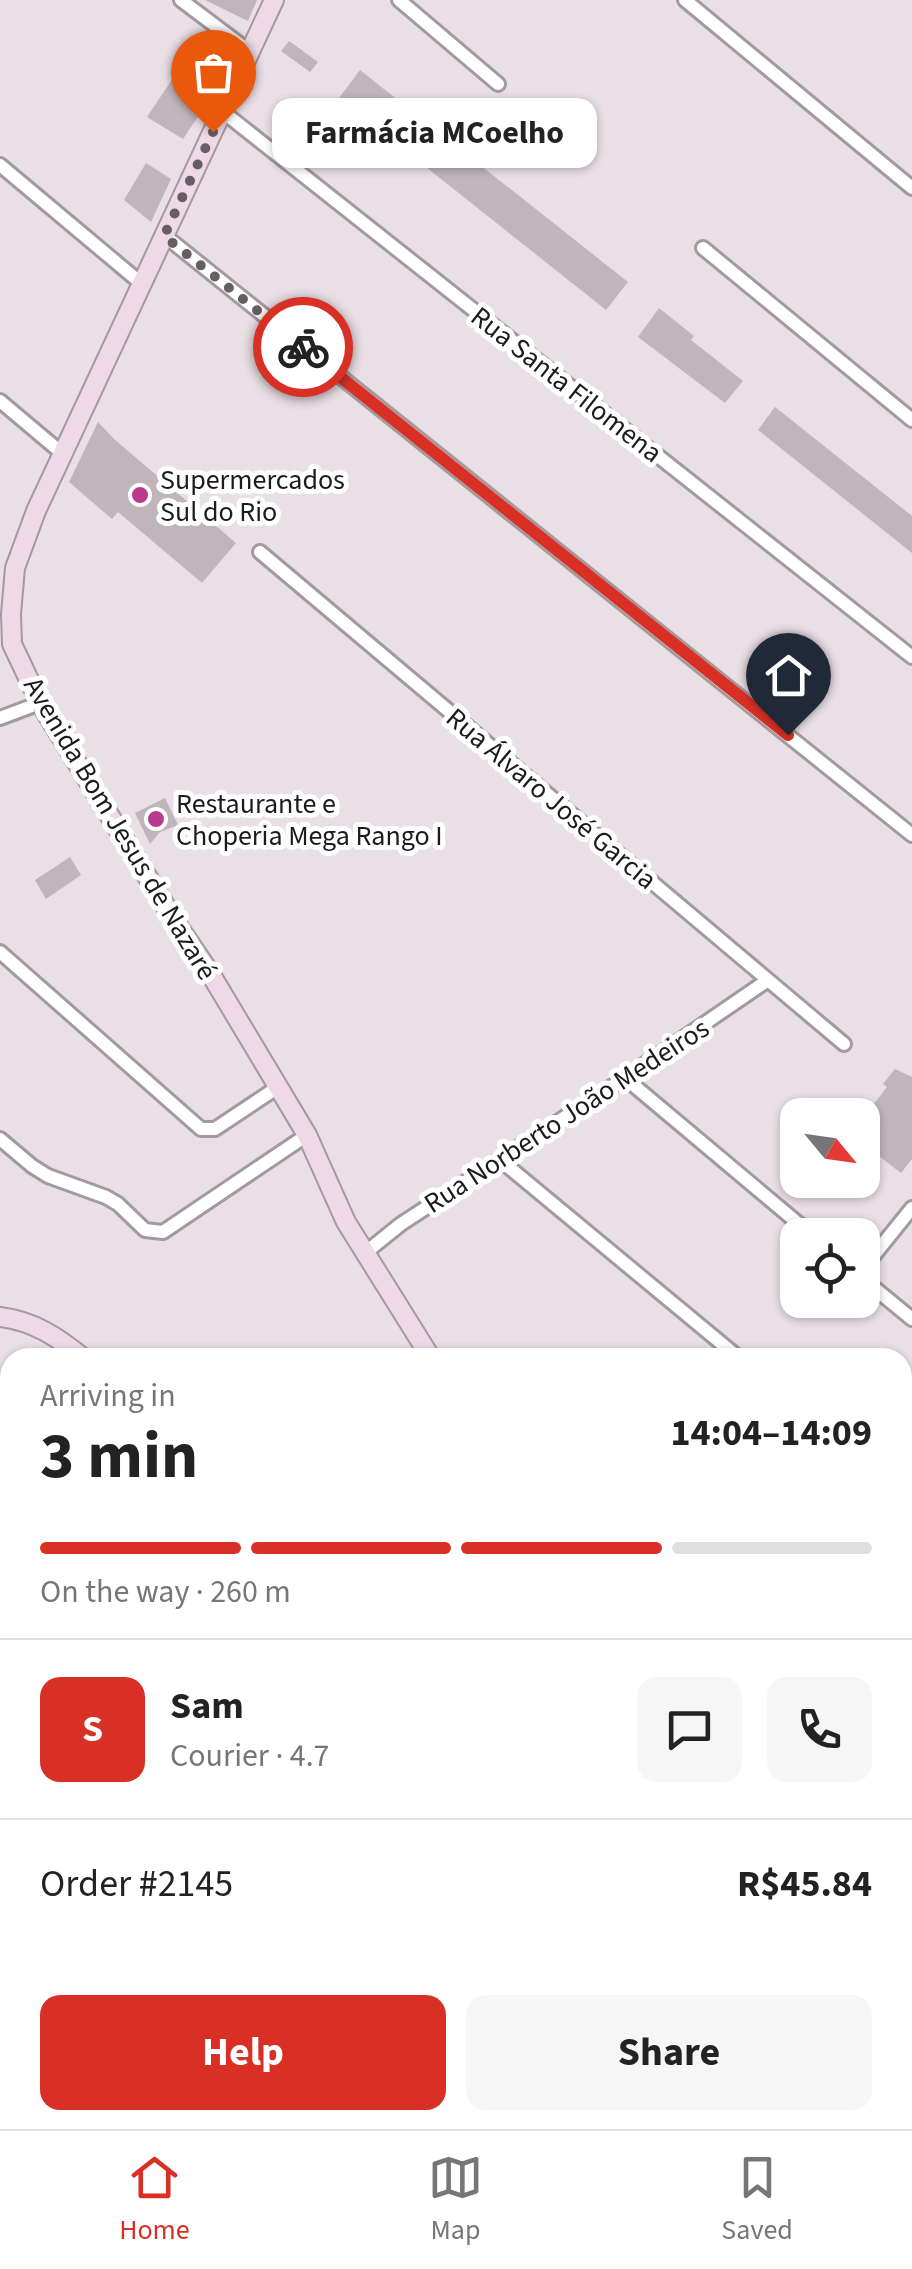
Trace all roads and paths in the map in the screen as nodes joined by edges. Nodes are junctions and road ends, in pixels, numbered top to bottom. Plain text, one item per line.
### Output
1 (181, 0) edge
2 (274, 0) edge
3 (399, 0) edge
4 (686, 0) edge
5 (250, 52) junction
6 (498, 84) dead end
7 (222, 111) junction
8 (0, 165) edge
9 (912, 188) edge
10 (164, 236) junction
11 (703, 248) dead end
12 (142, 284) junction
13 (0, 401) edge
14 (912, 420) edge
15 (64, 454) junction
16 (260, 552) dead end
17 (912, 657) edge
18 (40, 703) junction
19 (0, 718) edge
20 (912, 835) edge
21 (0, 952) edge
22 (768, 980) junction
23 (844, 1044) dead end
24 (625, 1078) junction
25 (278, 1087) junction
26 (307, 1135) junction
27 (0, 1139) edge
28 (499, 1159) junction
29 (912, 1208) edge
30 (792, 1218) edge
31 (880, 1248) edge
32 (365, 1252) junction
33 (880, 1293) edge
34 (0, 1317) edge
35 (912, 1319) edge
36 (69, 1348) edge
37 (424, 1348) edge
38 (726, 1348) edge

1 - 5 street
2 - 5 main road, Avenida Bom Jesus de Nazaré
3 - 6 street
4 - 9 street
5 - 7 main road, Avenida Bom Jesus de Nazaré
7 - 10 main road, Avenida Bom Jesus de Nazaré
7 - 17 street, Rua Santa Filomena
8 - 12 street
10 - 12 main road, Avenida Bom Jesus de Nazaré
10 - 20 street
11 - 14 street
12 - 15 main road, Avenida Bom Jesus de Nazaré
13 - 15 street
15 - 18 main road, Avenida Bom Jesus de Nazaré
16 - 22 street, Rua Álvaro José Garcia
18 - 19 street
18 - 25 main road, Avenida Bom Jesus de Nazaré
21 - 25 street
22 - 23 street, Rua Álvaro José Garcia
22 - 24 street, Rua Norberto João Medeiros
24 - 28 street, Rua Norberto João Medeiros
24 - 30 street
25 - 26 main road, Avenida Bom Jesus de Nazaré
26 - 27 street
26 - 32 main road, Avenida Bom Jesus de Nazaré
28 - 32 street, Rua Norberto João Medeiros
28 - 38 street
29 - 31 street
32 - 37 main road, Avenida Bom Jesus de Nazaré
33 - 35 street
34 - 36 main road

